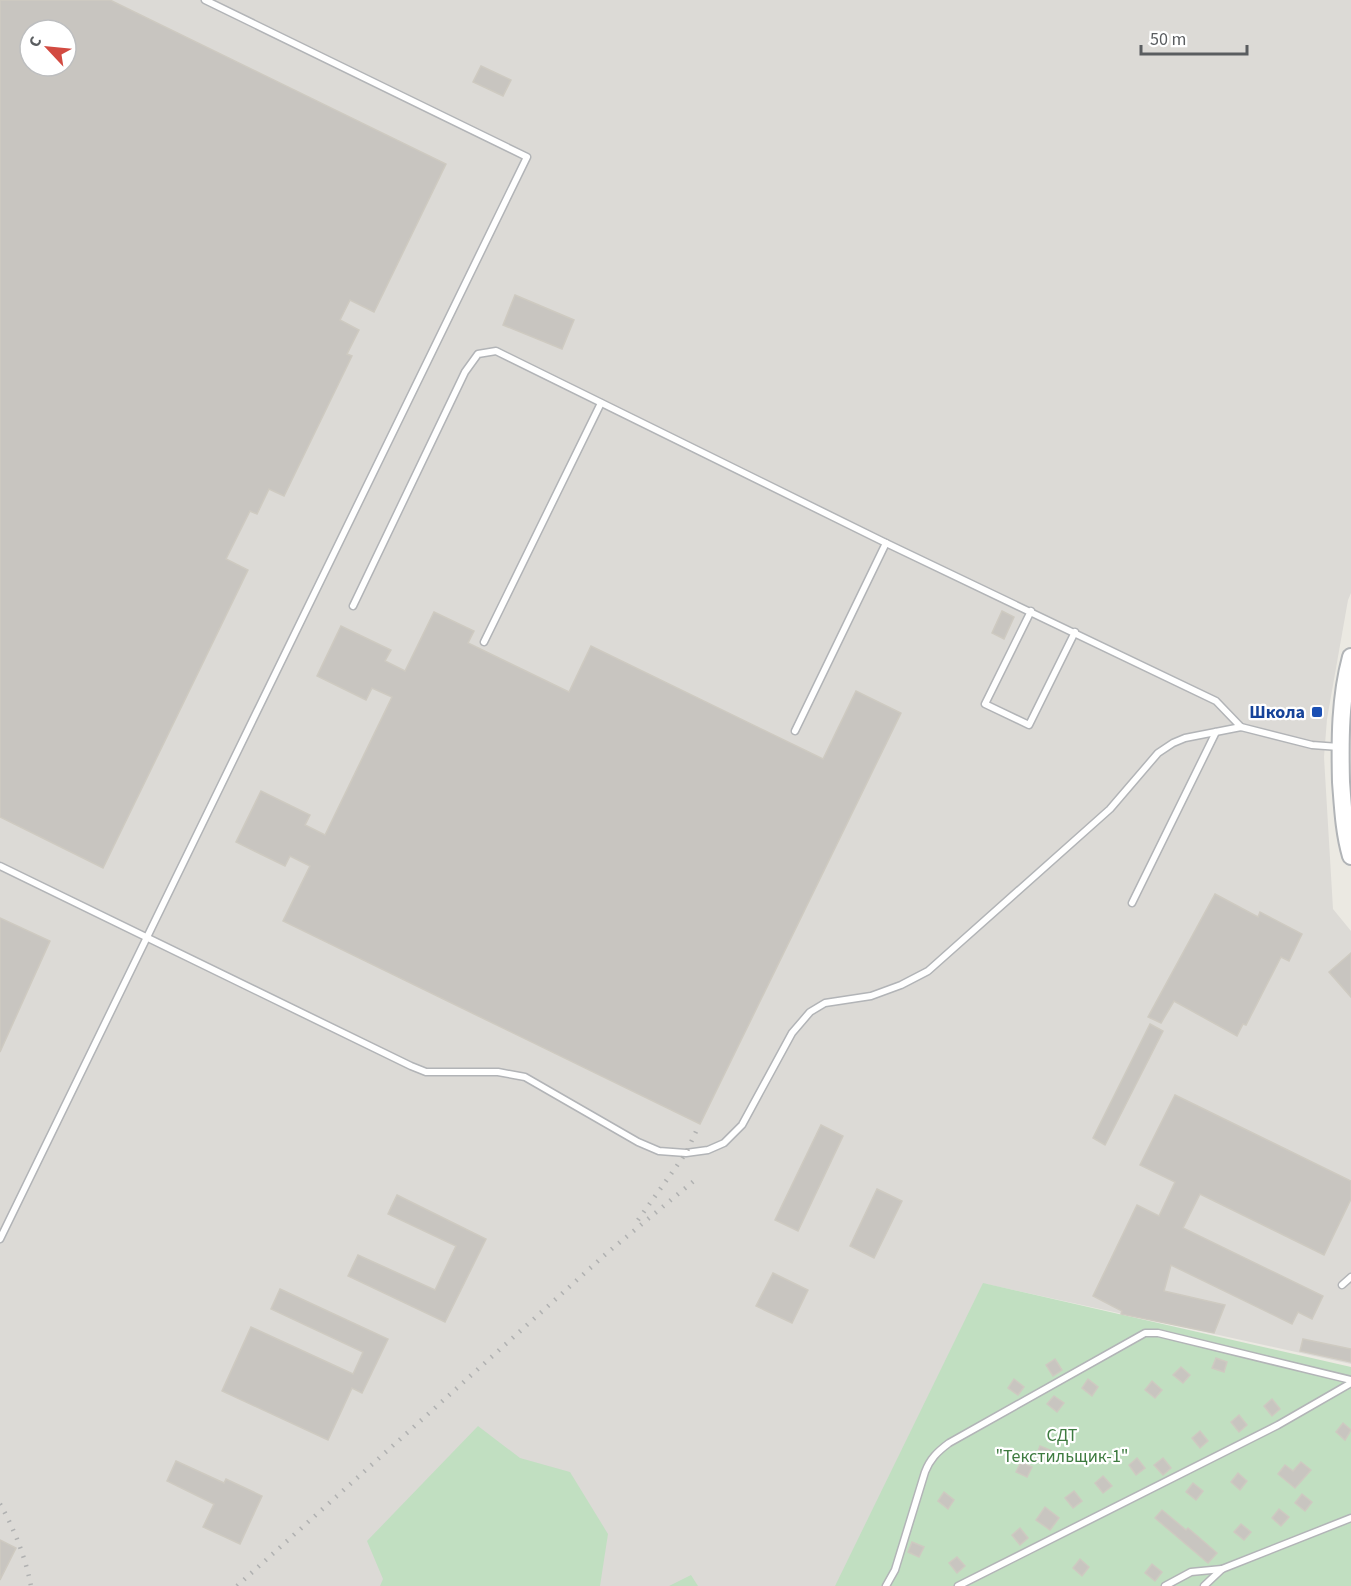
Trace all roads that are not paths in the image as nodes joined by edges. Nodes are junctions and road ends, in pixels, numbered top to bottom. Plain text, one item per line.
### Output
1 (205, 0) edge
2 (601, 403) junction
3 (886, 543) junction
4 (352, 606) dead end
5 (1031, 612) junction
6 (1075, 632) junction
7 (484, 642) dead end
8 (1351, 657) edge
9 (1241, 727) junction
10 (795, 731) dead end
11 (1216, 732) junction
12 (1340, 747) junction
13 (1351, 856) edge
14 (0, 866) edge
15 (1132, 903) dead end
16 (147, 937) junction
17 (0, 1239) edge
18 (1351, 1277) edge
19 (1342, 1285) dead end
20 (1351, 1381) edge
21 (1351, 1518) edge
22 (1222, 1569) junction
23 (886, 1586) edge
24 (958, 1586) edge
25 (1165, 1586) edge
26 (1204, 1586) edge

1 - 16 lane
2 - 3 lane
2 - 4 lane
2 - 7 lane
3 - 5 lane
3 - 10 lane
5 - 6 lane
5 - 6 lane
6 - 9 lane
8 - 12 main road
9 - 11 lane
9 - 12 lane
11 - 15 lane
11 - 16 lane
12 - 13 main road
14 - 16 lane
16 - 17 lane
18 - 19 lane
20 - 23 lane
20 - 24 lane
21 - 22 lane
22 - 25 lane
22 - 26 lane

